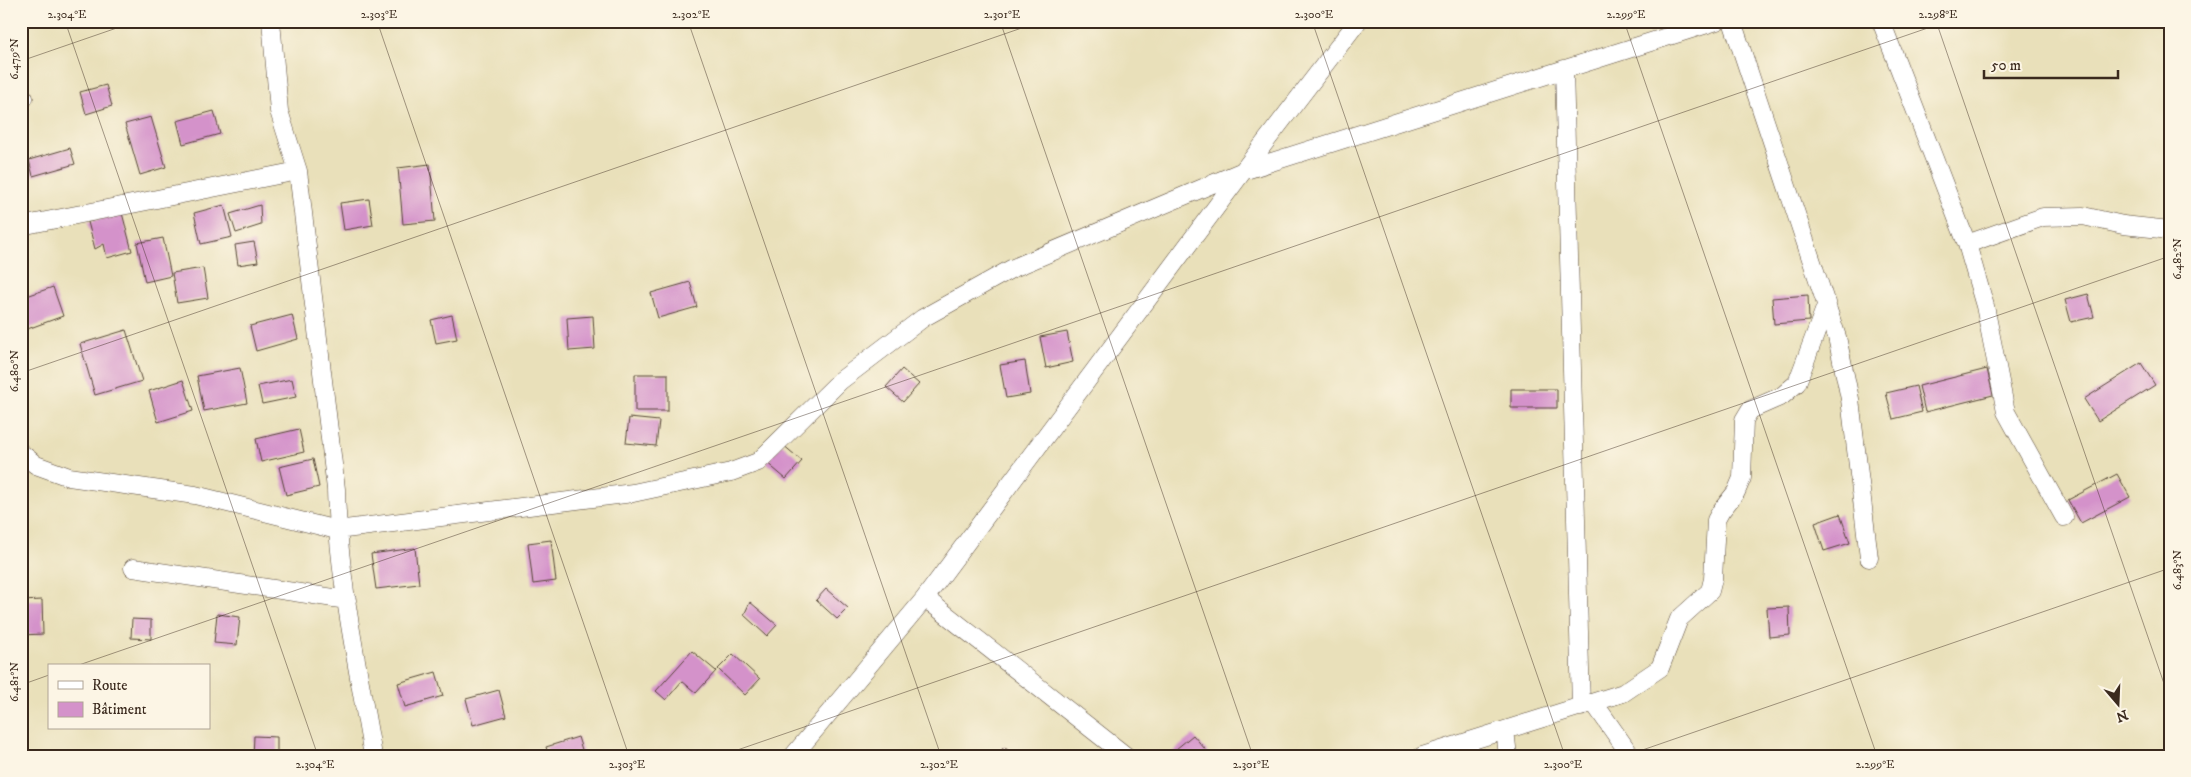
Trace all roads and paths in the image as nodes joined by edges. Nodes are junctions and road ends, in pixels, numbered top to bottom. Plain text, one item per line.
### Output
1 (270, 21) edge
2 (1358, 21) edge
3 (1717, 21) edge
4 (1732, 21) edge
5 (1881, 21) edge
6 (1564, 69) junction
7 (298, 171) junction
8 (1243, 171) junction
9 (21, 226) edge
10 (2170, 230) edge
11 (1967, 244) junction
12 (1827, 303) junction
13 (21, 453) edge
14 (29, 465) edge
15 (2064, 517) dead end
16 (337, 530) junction
17 (1869, 558) dead end
18 (133, 568) dead end
19 (925, 598) junction
20 (347, 600) junction
21 (1587, 705) junction
22 (1505, 730) junction
23 (373, 756) edge
24 (794, 756) edge
25 (1126, 756) edge
26 (1422, 756) edge
27 (1508, 756) edge
28 (1631, 756) edge

1 - 7 street
2 - 8 street
3 - 6 street
4 - 12 street
5 - 11 street
6 - 8 street
6 - 21 street
7 - 9 street
7 - 16 street
8 - 16 street
8 - 19 street
10 - 11 street
11 - 15 street
12 - 17 street
12 - 21 street
13 - 14 street
14 - 16 street
16 - 20 street
18 - 20 street
19 - 24 street
19 - 25 street
20 - 23 street
21 - 22 street
21 - 28 street
22 - 26 street
22 - 27 street

